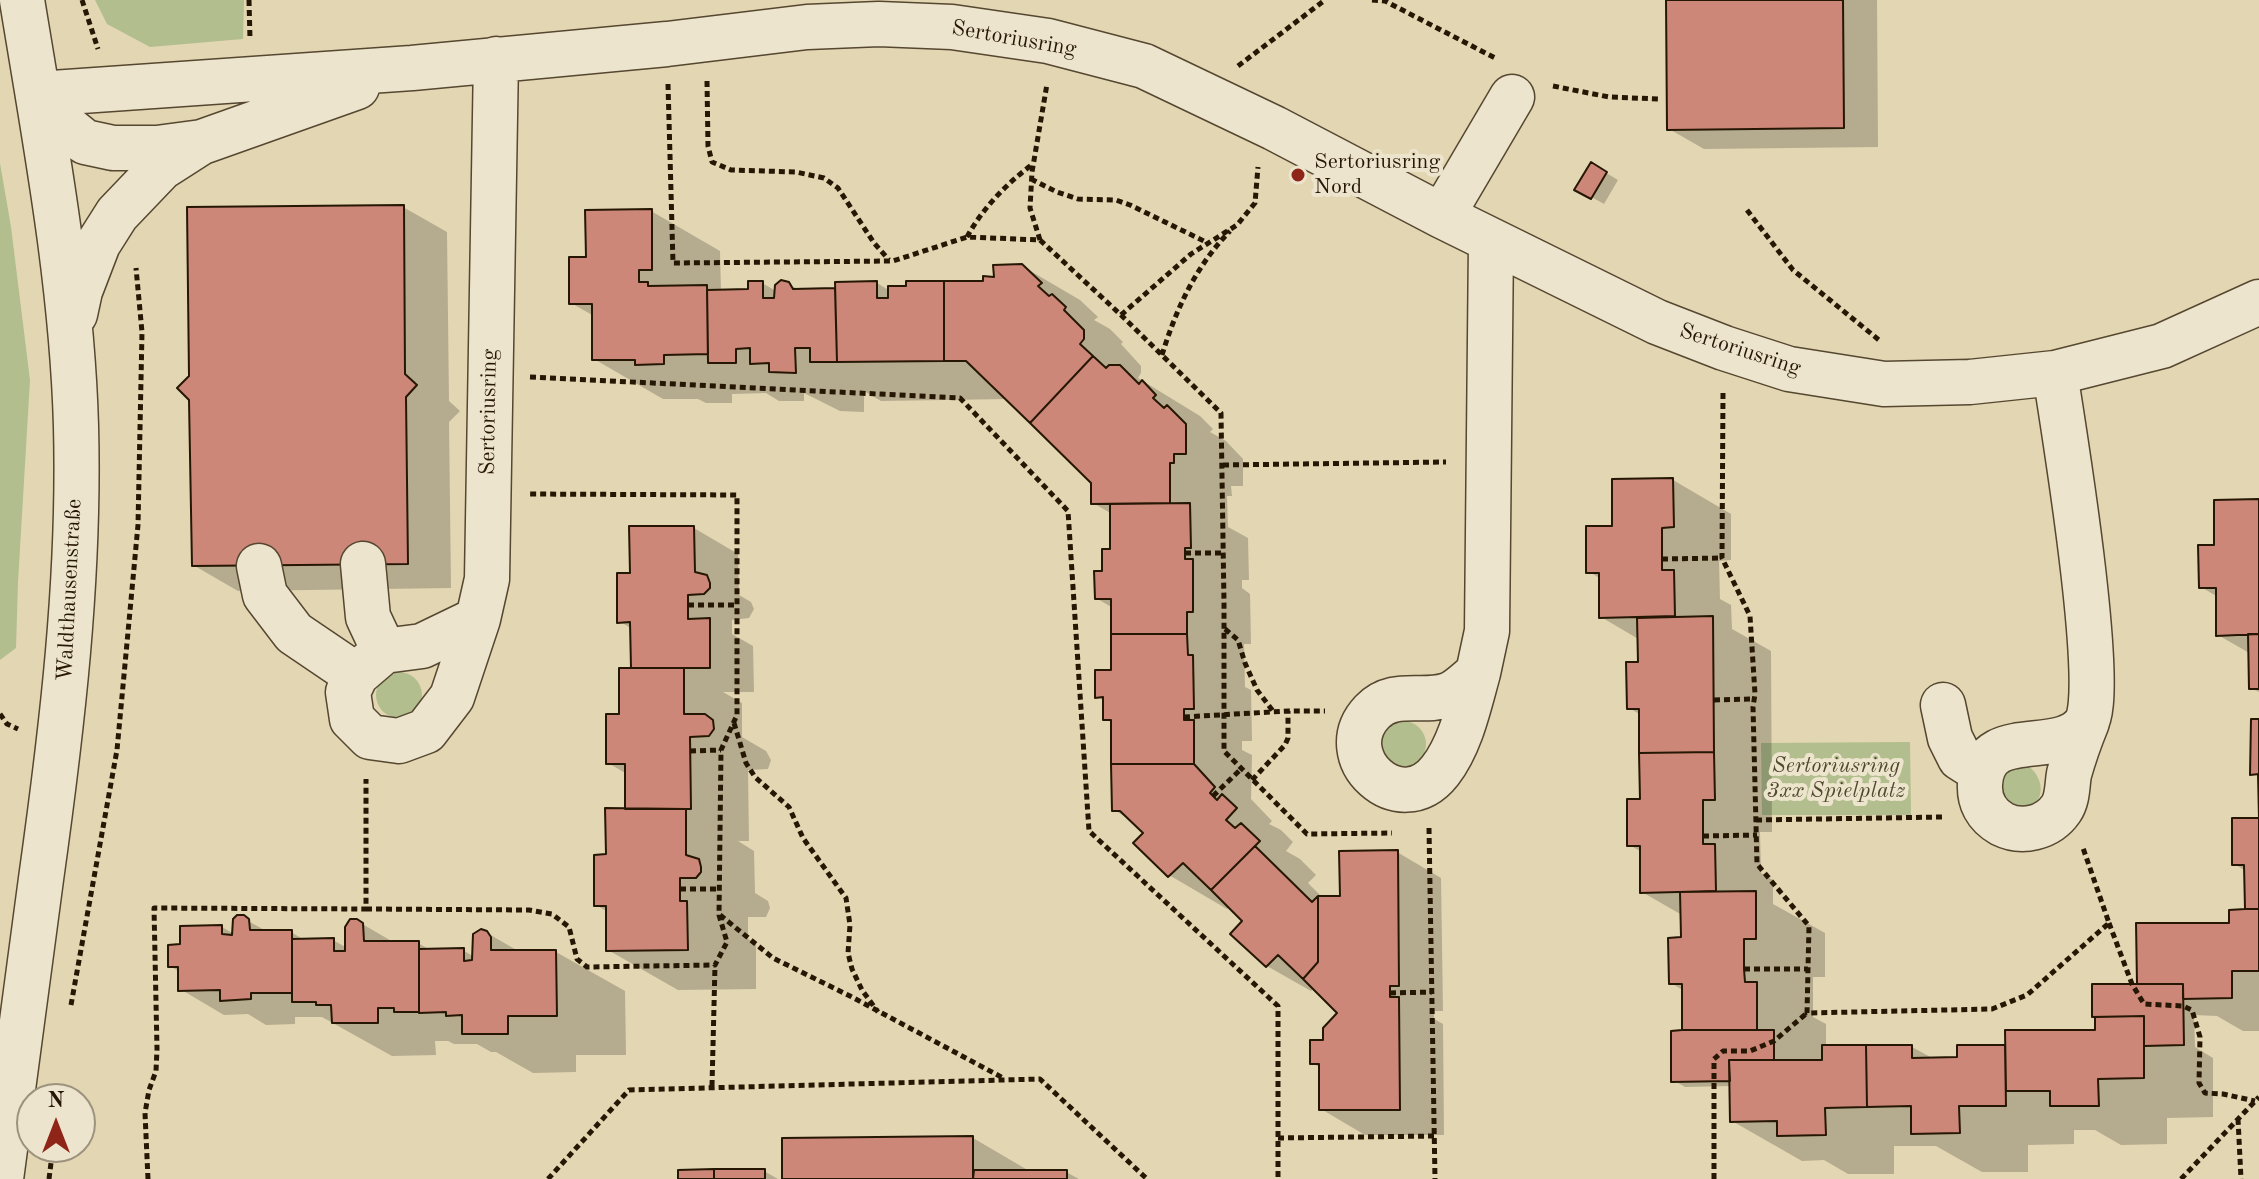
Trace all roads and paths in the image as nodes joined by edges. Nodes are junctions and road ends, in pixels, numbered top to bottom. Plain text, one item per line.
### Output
1 (22, 0) edge
2 (249, 0) edge
3 (1325, 0) edge
4 (1372, 0) edge
5 (1384, 0) edge
6 (249, 14) dead end
7 (687, 41) junction
8 (1048, 41) junction
9 (496, 59) junction
10 (412, 68) junction
11 (38, 94) junction
12 (1203, 94) junction
13 (1512, 97) dead end
14 (1274, 128) junction
15 (202, 142) junction
16 (1034, 163) junction
17 (1031, 179) junction
18 (1747, 210) dead end
19 (1442, 216) junction
20 (1237, 225) junction
21 (967, 237) junction
22 (1040, 240) junction
23 (1491, 241) junction
24 (1208, 243) junction
25 (890, 261) junction
26 (2259, 302) edge
27 (1121, 315) junction
28 (70, 340) junction
29 (1724, 348) junction
30 (1162, 355) junction
31 (2055, 373) junction
32 (490, 374) junction
33 (1932, 383) junction
34 (1490, 461) junction
35 (1223, 465) junction
36 (488, 494) junction
37 (1185, 553) dead end
38 (1224, 553) junction
39 (1722, 558) junction
40 (1662, 559) dead end
41 (363, 564) dead end
42 (259, 566) dead end
43 (688, 605) dead end
44 (737, 605) junction
45 (478, 619) junction
46 (1224, 628) junction
47 (370, 663) junction
48 (1478, 673) junction
49 (1755, 699) junction
50 (1714, 700) dead end
51 (1955, 705) dead end
52 (1288, 711) junction
53 (1274, 712) junction
54 (1224, 714) junction
55 (1370, 714) junction
56 (1184, 717) dead end
57 (734, 722) junction
58 (2087, 722) junction
59 (370, 737) junction
60 (721, 750) junction
61 (690, 751) dead end
62 (1990, 762) junction
63 (1241, 768) junction
64 (1252, 780) junction
65 (1424, 785) junction
66 (1213, 796) dead end
67 (2063, 807) junction
68 (1948, 817) dead end
69 (1756, 820) junction
70 (1399, 833) dead end
71 (1414, 833) dead end
72 (1429, 833) junction
73 (1757, 835) junction
74 (1703, 836) dead end
75 (680, 889) dead end
76 (720, 889) junction
77 (366, 909) junction
78 (719, 915) junction
79 (2109, 923) junction
80 (715, 965) junction
81 (1744, 969) dead end
82 (1808, 969) junction
83 (1432, 992) junction
84 (1390, 993) dead end
85 (878, 1012) junction
86 (1807, 1013) junction
87 (1006, 1080) junction
88 (712, 1086) junction
89 (2257, 1099) edge
90 (2238, 1118) junction
91 (1435, 1136) junction
92 (1278, 1138) junction
93 (1, 1179) edge
94 (148, 1179) edge
95 (548, 1179) edge
96 (1147, 1179) edge
97 (1278, 1179) edge
98 (1435, 1179) edge
99 (1714, 1179) edge
100 (2181, 1179) edge
101 (2241, 1179) edge

1 - 11 street, Waldthausenstraße
2 - 6 path
3 - 12 path
4 - 5 path
7 - 8 street, Sertoriusring
7 - 9 street, Sertoriusring
7 - 25 path
7 - 25 path
8 - 12 street, Sertoriusring
8 - 16 path
9 - 10 street, Sertoriusring
9 - 32 street, Sertoriusring
10 - 11 street, Sertoriusring
10 - 15 street, Sertoriusring
11 - 15 street, Sertoriusring
11 - 28 street, Waldthausenstraße
12 - 14 street, Sertoriusring
13 - 19 street
14 - 19 street, Sertoriusring
14 - 20 path
15 - 28 street, Sertoriusring
16 - 17 path
16 - 21 path
17 - 22 path
17 - 24 path
18 - 33 path
19 - 23 street, Sertoriusring
20 - 24 path
20 - 30 path
21 - 22 path
21 - 25 path
22 - 27 path
23 - 29 street, Sertoriusring
23 - 34 street
24 - 27 path
26 - 31 street, Sertoriusring
27 - 30 path
28 - 93 street, Waldthausenstraße
29 - 33 street, Sertoriusring
29 - 39 path
30 - 35 path
31 - 33 street, Sertoriusring
31 - 58 street
32 - 36 street, Sertoriusring
32 - 92 path
34 - 35 path
34 - 48 street
35 - 38 path
36 - 44 path
36 - 45 street, Sertoriusring
37 - 38 path
38 - 46 path
39 - 40 path
39 - 49 path
41 - 47 street
42 - 47 street
43 - 44 path
44 - 57 path
45 - 47 street
45 - 59 street, Sertoriusring
46 - 53 path
46 - 54 path
47 - 59 street
48 - 55 street
48 - 65 street
49 - 50 path
49 - 69 path
51 - 62 street
52 - 53 path
52 - 55 path
52 - 64 path
53 - 54 path
54 - 56 path
54 - 63 path
55 - 65 street
57 - 60 path
57 - 85 path
58 - 62 street
58 - 67 street
59 - 77 path
60 - 61 path
60 - 76 path
62 - 67 street
63 - 64 path
63 - 66 path
64 - 70 path
65 - 72 path
67 - 79 path
68 - 69 path
69 - 73 path
71 - 72 path
72 - 83 path
73 - 74 path
73 - 82 path
75 - 76 path
76 - 78 path
77 - 80 path
77 - 94 path
78 - 80 path
78 - 85 path
79 - 86 path
79 - 89 path
80 - 88 path
81 - 82 path
82 - 86 path
83 - 84 path
83 - 91 path
85 - 87 path
86 - 99 path
87 - 88 path
87 - 96 path
88 - 95 path
89 - 90 path
90 - 100 path
90 - 101 path
91 - 92 path
91 - 98 path
92 - 97 path

